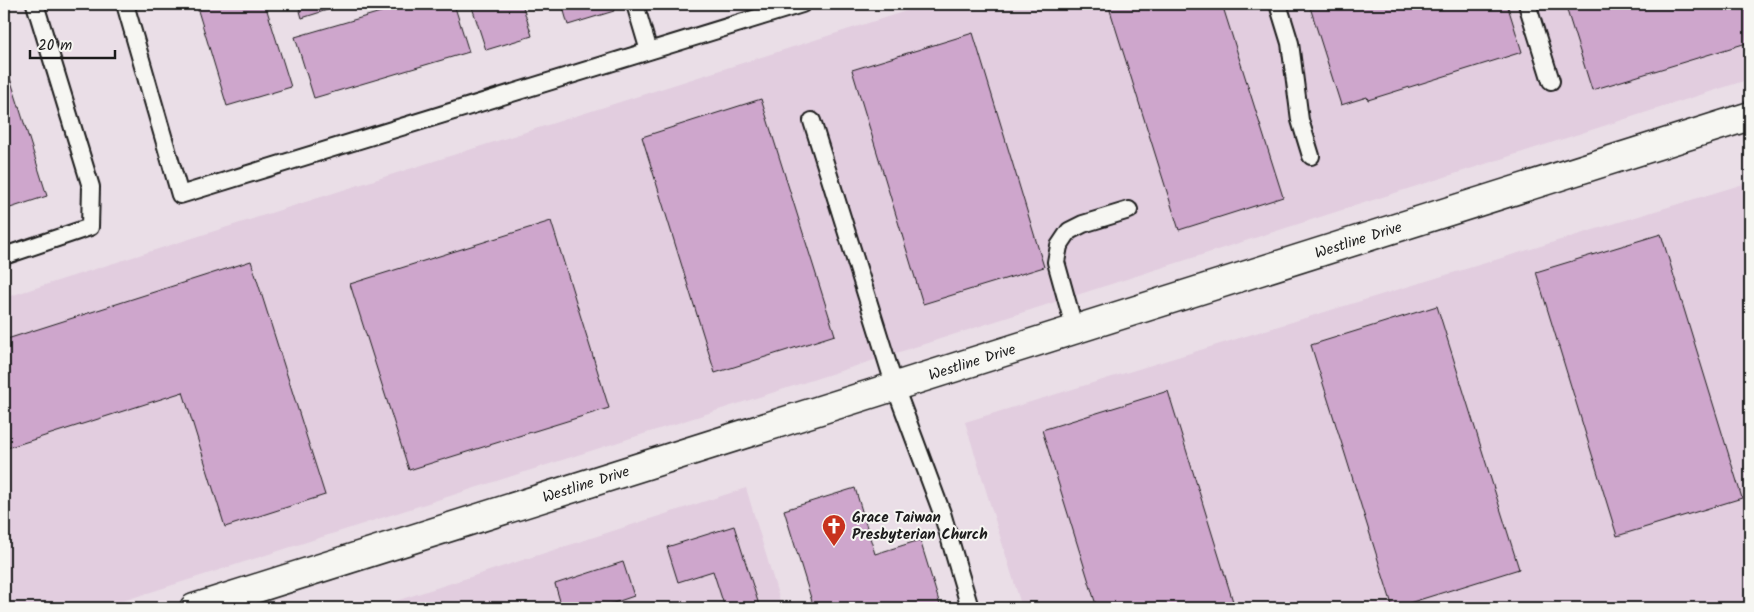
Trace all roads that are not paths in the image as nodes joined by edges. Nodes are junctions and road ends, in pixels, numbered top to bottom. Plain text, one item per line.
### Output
1 (35, 4) edge
2 (126, 4) edge
3 (634, 4) edge
4 (802, 4) edge
5 (1278, 4) edge
6 (1527, 4) edge
7 (649, 51) junction
8 (1550, 81) dead end
9 (1750, 116) edge
10 (812, 122) dead end
11 (1311, 156) dead end
12 (1129, 210) dead end
13 (4, 256) edge
14 (1075, 330) junction
15 (896, 387) junction
16 (194, 608) edge
17 (970, 608) edge

1 - 13 lane
2 - 7 lane
3 - 7 lane
4 - 7 lane
5 - 11 lane
6 - 8 lane
9 - 14 street, Westline Drive
10 - 15 lane
12 - 14 lane
14 - 15 street, Westline Drive
15 - 16 street, Westline Drive
15 - 17 lane

